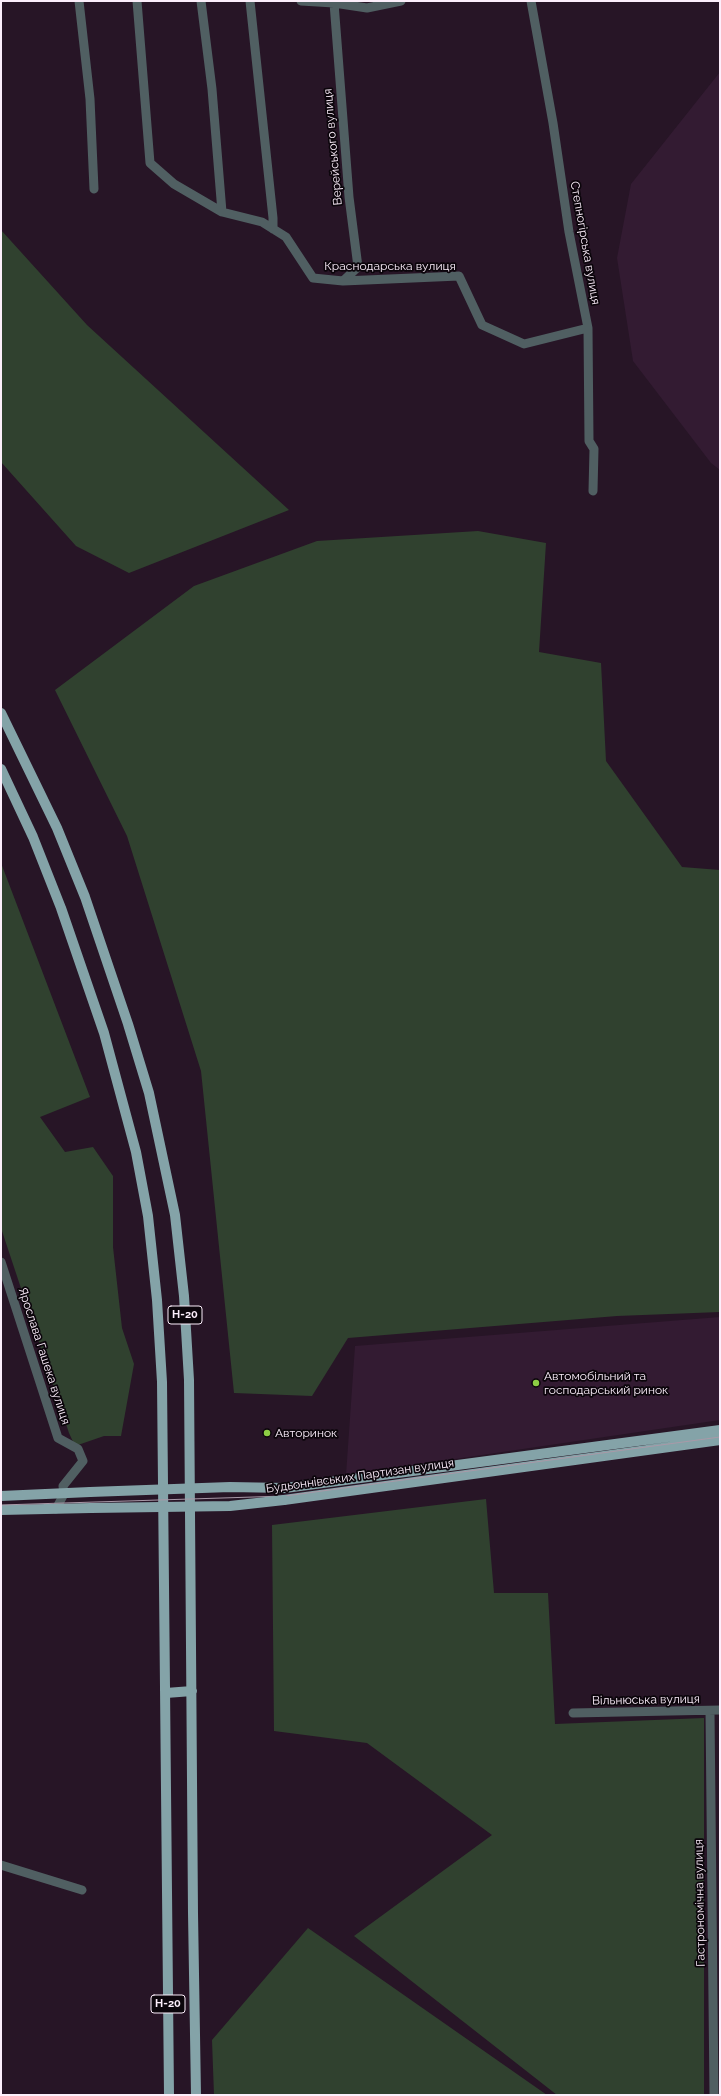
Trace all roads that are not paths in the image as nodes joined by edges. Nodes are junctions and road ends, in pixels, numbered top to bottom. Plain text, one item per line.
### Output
1 (79, 1) edge
2 (137, 1) edge
3 (201, 1) edge
4 (250, 1) edge
5 (301, 1) edge
6 (401, 1) edge
7 (531, 1) edge
8 (334, 3) junction
9 (94, 188) dead end
10 (222, 212) junction
11 (273, 228) junction
12 (343, 281) junction
13 (588, 328) junction
14 (593, 490) dead end
15 (1, 713) edge
16 (1, 769) edge
17 (1, 1262) edge
18 (720, 1430) edge
19 (720, 1440) edge
20 (64, 1494) junction
21 (1, 1496) edge
22 (56, 1508) junction
23 (1, 1510) edge
24 (192, 1691) junction
25 (166, 1693) junction
26 (720, 1710) edge
27 (710, 1711) junction
28 (573, 1713) dead end
29 (1, 1865) edge
30 (82, 1890) dead end
31 (716, 2020) edge
32 (169, 2095) edge
33 (196, 2095) edge
34 (714, 2095) edge

1 - 9 street
2 - 10 street, Краснодарська вулиця
3 - 10 street
4 - 11 street
5 - 8 street
6 - 8 street
7 - 13 street, Степногірська вулиця
8 - 12 street, Верейського вулиця
10 - 11 street, Краснодарська вулиця
11 - 12 street, Краснодарська вулиця
12 - 13 street, Краснодарська вулиця
13 - 14 street, Степногірська вулиця
15 - 24 main road, Н-20
16 - 25 main road, Н-20
17 - 20 street, Ярослава Гашека вулиця
18 - 20 main road, Будьоннівських Партизан вулиця, bridge
19 - 22 main road, Будьоннівських Партизан вулиця, bridge
20 - 21 main road, Будьоннівських Партизан вулиця
20 - 22 street, Ярослава Гашека вулиця
22 - 23 main road, Будьоннівських Партизан вулиця
24 - 25 main road
24 - 33 main road, Н-20
25 - 32 main road, Н-20
26 - 27 street, Вільнюська вулиця
27 - 28 street, Вільнюська вулиця
27 - 31 street, Гастрономічна вулиця
29 - 30 street
31 - 34 street, Гастрономічна вулиця

